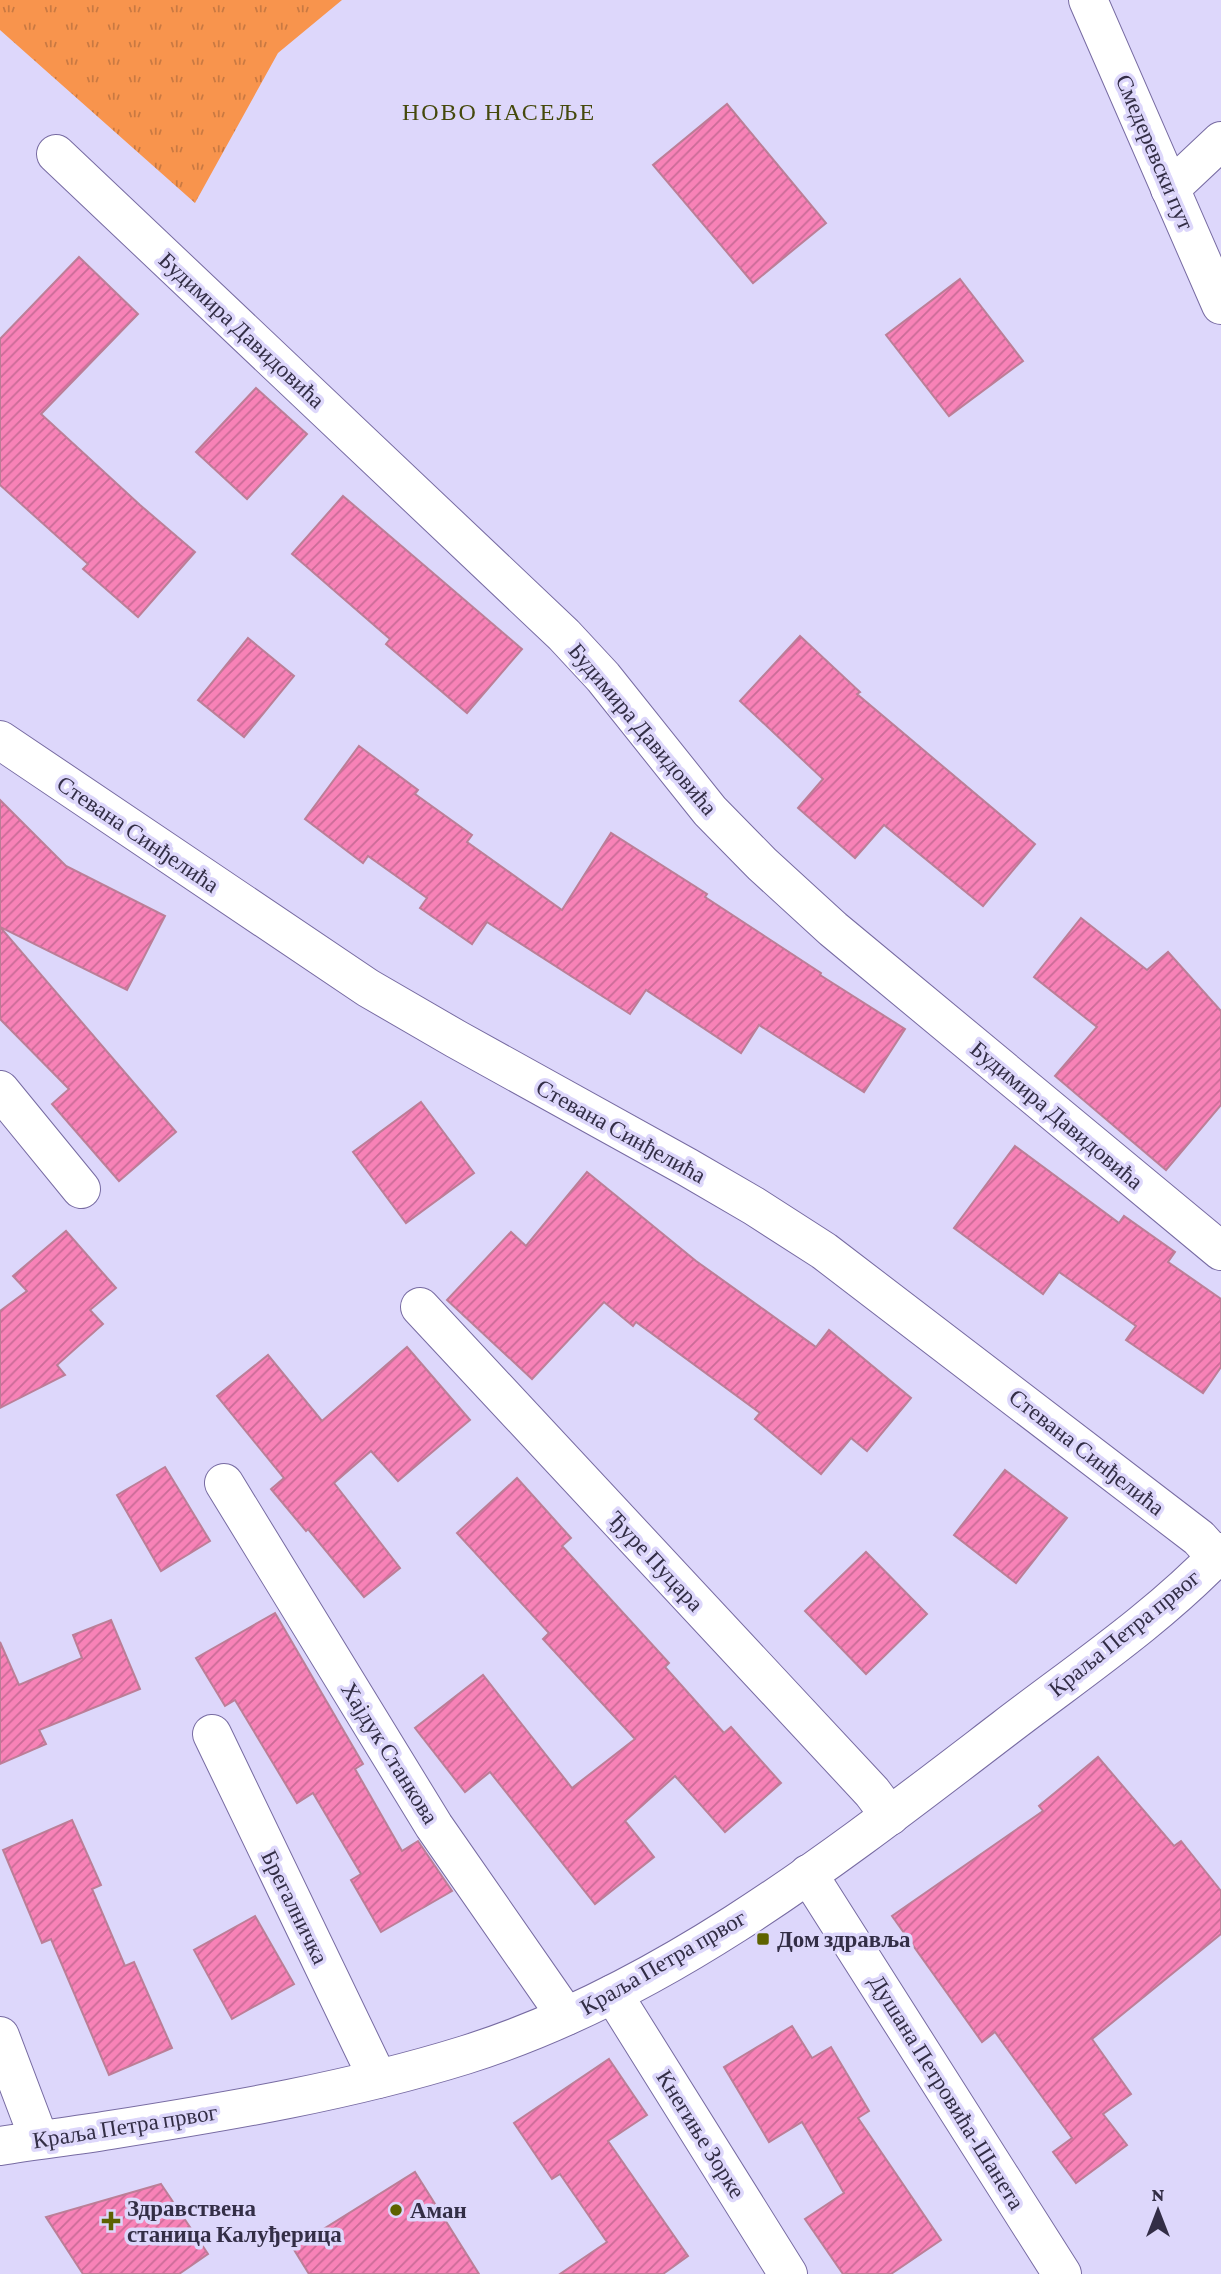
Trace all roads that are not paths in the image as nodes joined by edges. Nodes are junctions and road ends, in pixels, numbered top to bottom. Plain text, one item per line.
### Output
1 (1088, 0) edge
2 (1221, 141) edge
3 (56, 154) dead end
4 (1170, 189) junction
5 (1221, 305) edge
6 (0, 740) edge
7 (0, 1090) edge
8 (81, 1189) dead end
9 (1221, 1251) edge
10 (420, 1307) dead end
11 (224, 1483) dead end
12 (1219, 1557) edge
13 (212, 1734) dead end
14 (890, 1816) junction
15 (808, 1874) junction
16 (613, 1994) junction
17 (566, 2016) junction
18 (0, 2036) edge
19 (378, 2079) junction
20 (39, 2139) junction
21 (0, 2146) edge
22 (788, 2274) edge
23 (1062, 2274) edge

1 - 4 street, Смедеревски пут
2 - 4 street
3 - 9 street, Будимира Давидовића
4 - 5 street, Смедеревски пут
6 - 12 street, Стевана Синђелића
7 - 8 street
10 - 14 street, Ђуре Пуцара
11 - 17 street, Хајдук Станкова
12 - 14 street, Краља Петра првог
13 - 19 street, Брегалничка
14 - 15 street, Краља Петра првог
15 - 16 street, Краља Петра првог
15 - 23 street, Душана Петровића-Шанета
16 - 17 street, Краља Петра првог
16 - 22 street, Кнегиње Зорке
17 - 19 street, Краља Петра првог
18 - 20 street
19 - 20 street, Краља Петра првог
20 - 21 street, Краља Петра првог

